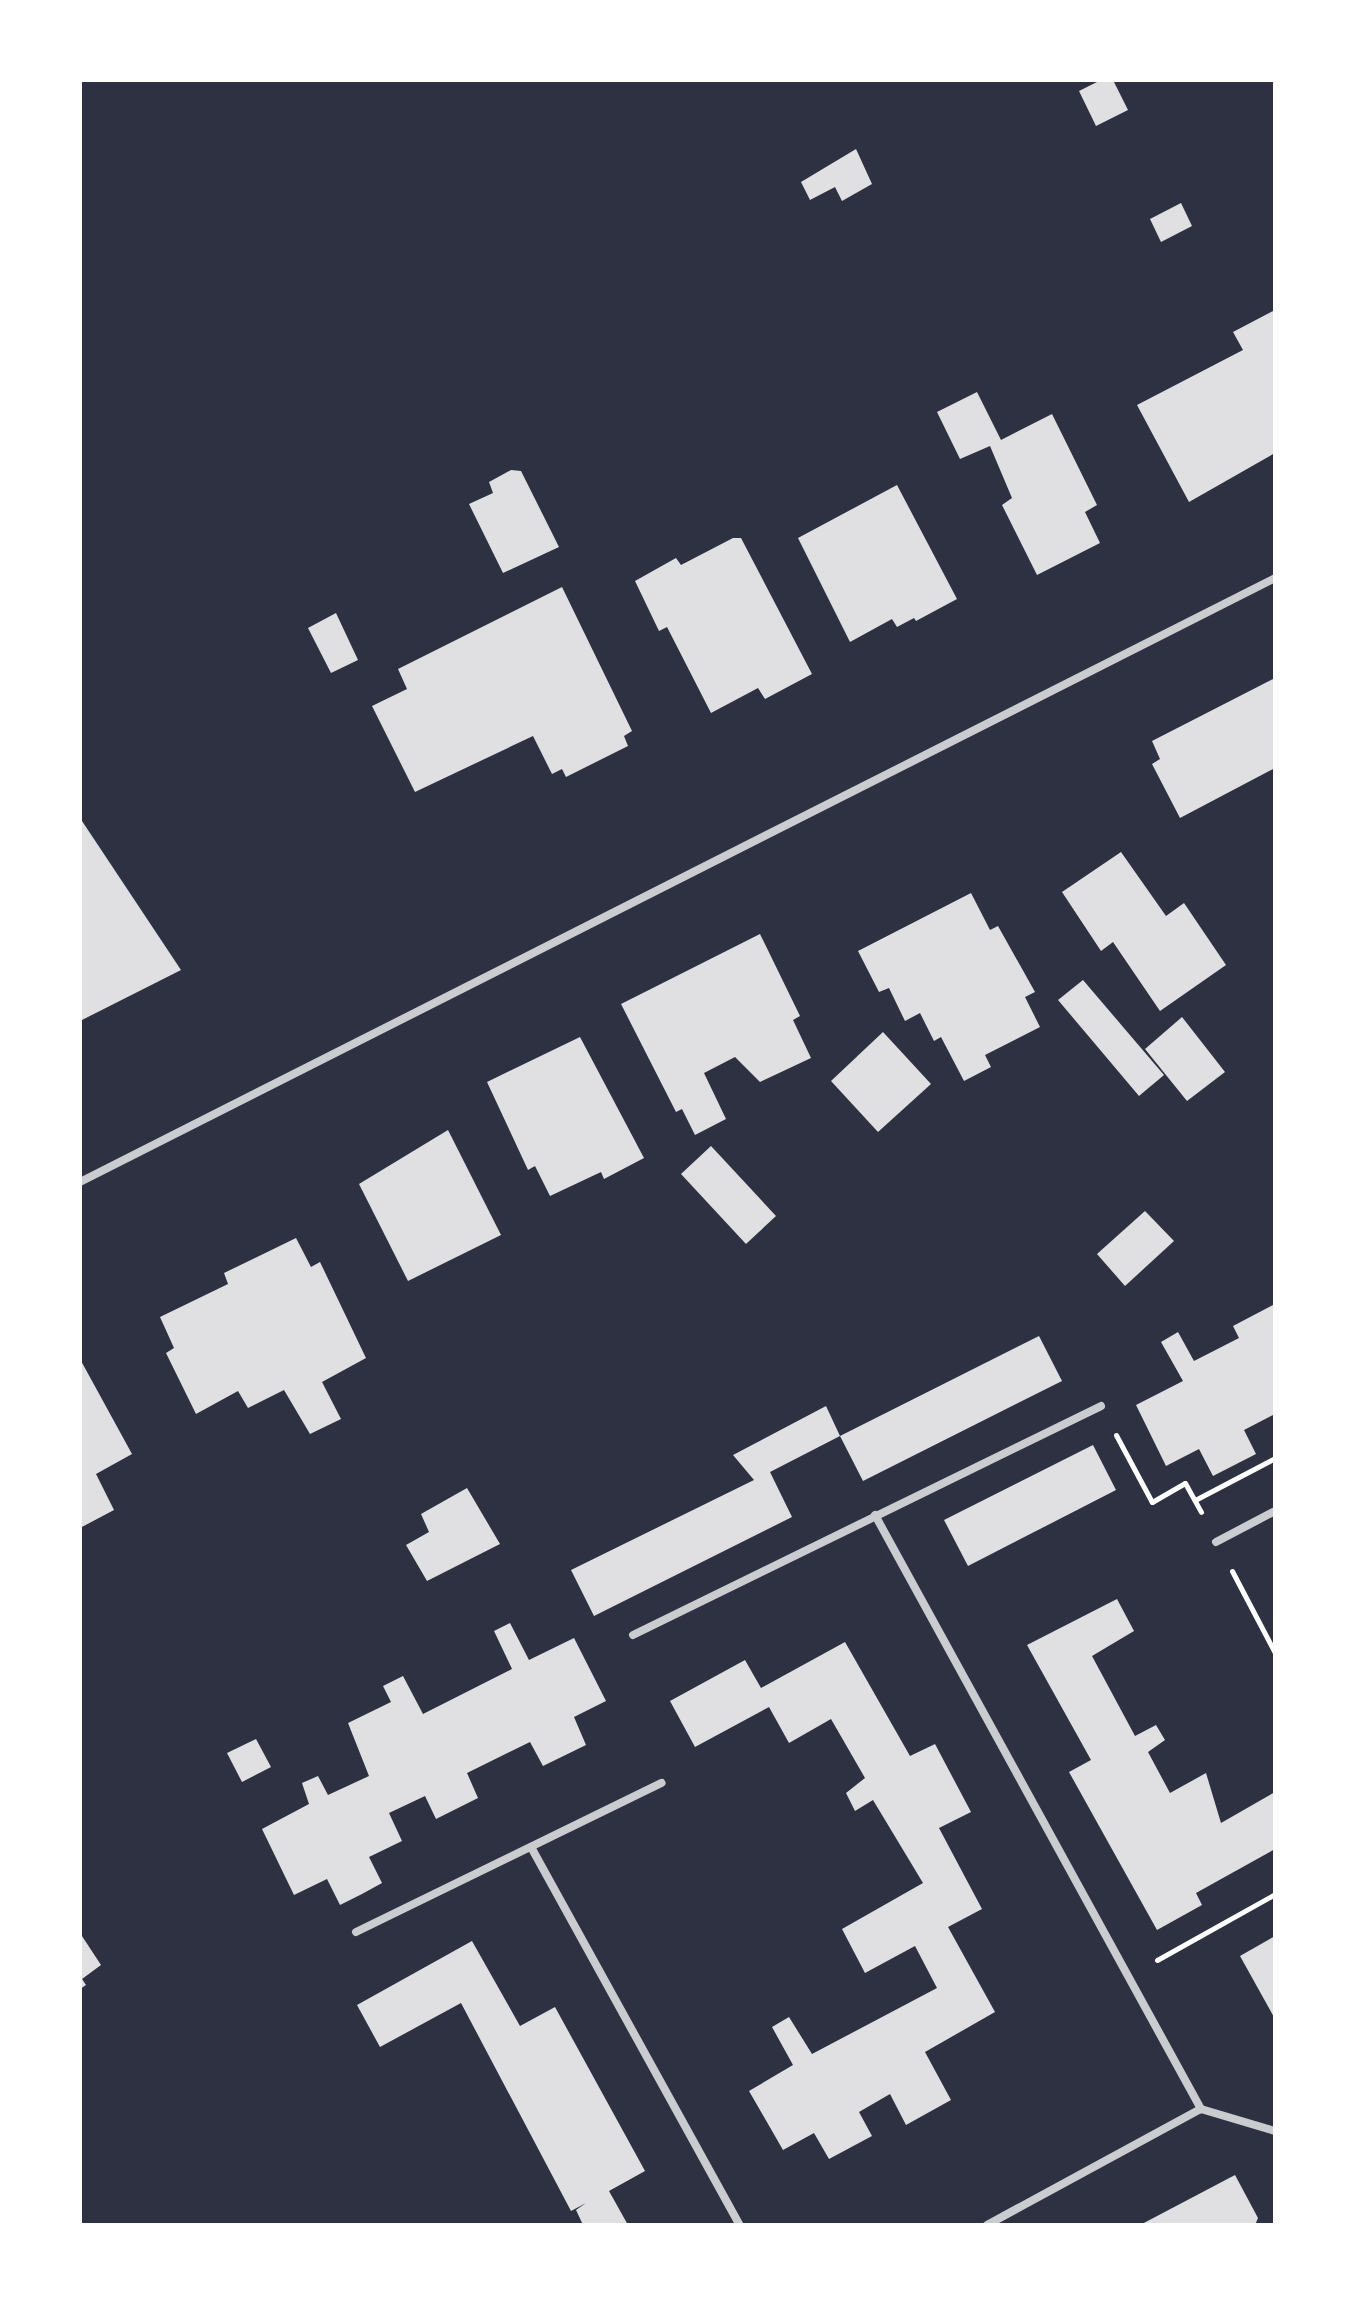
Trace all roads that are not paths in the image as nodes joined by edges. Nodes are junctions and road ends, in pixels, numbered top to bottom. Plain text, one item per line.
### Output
1 (1275, 578) edge
2 (80, 1182) edge
3 (1101, 1406) dead end
4 (1275, 1511) edge
5 (875, 1515) junction
6 (1216, 1542) dead end
7 (633, 1635) dead end
8 (662, 1783) dead end
9 (531, 1847) junction
10 (356, 1932) dead end
11 (1201, 2109) junction
12 (1275, 2131) edge
13 (740, 2225) edge
14 (987, 2225) edge

1 - 2 street
3 - 5 street
4 - 6 street
5 - 7 street
5 - 11 street
8 - 9 street
9 - 10 street
9 - 13 street
11 - 12 street
11 - 14 street

